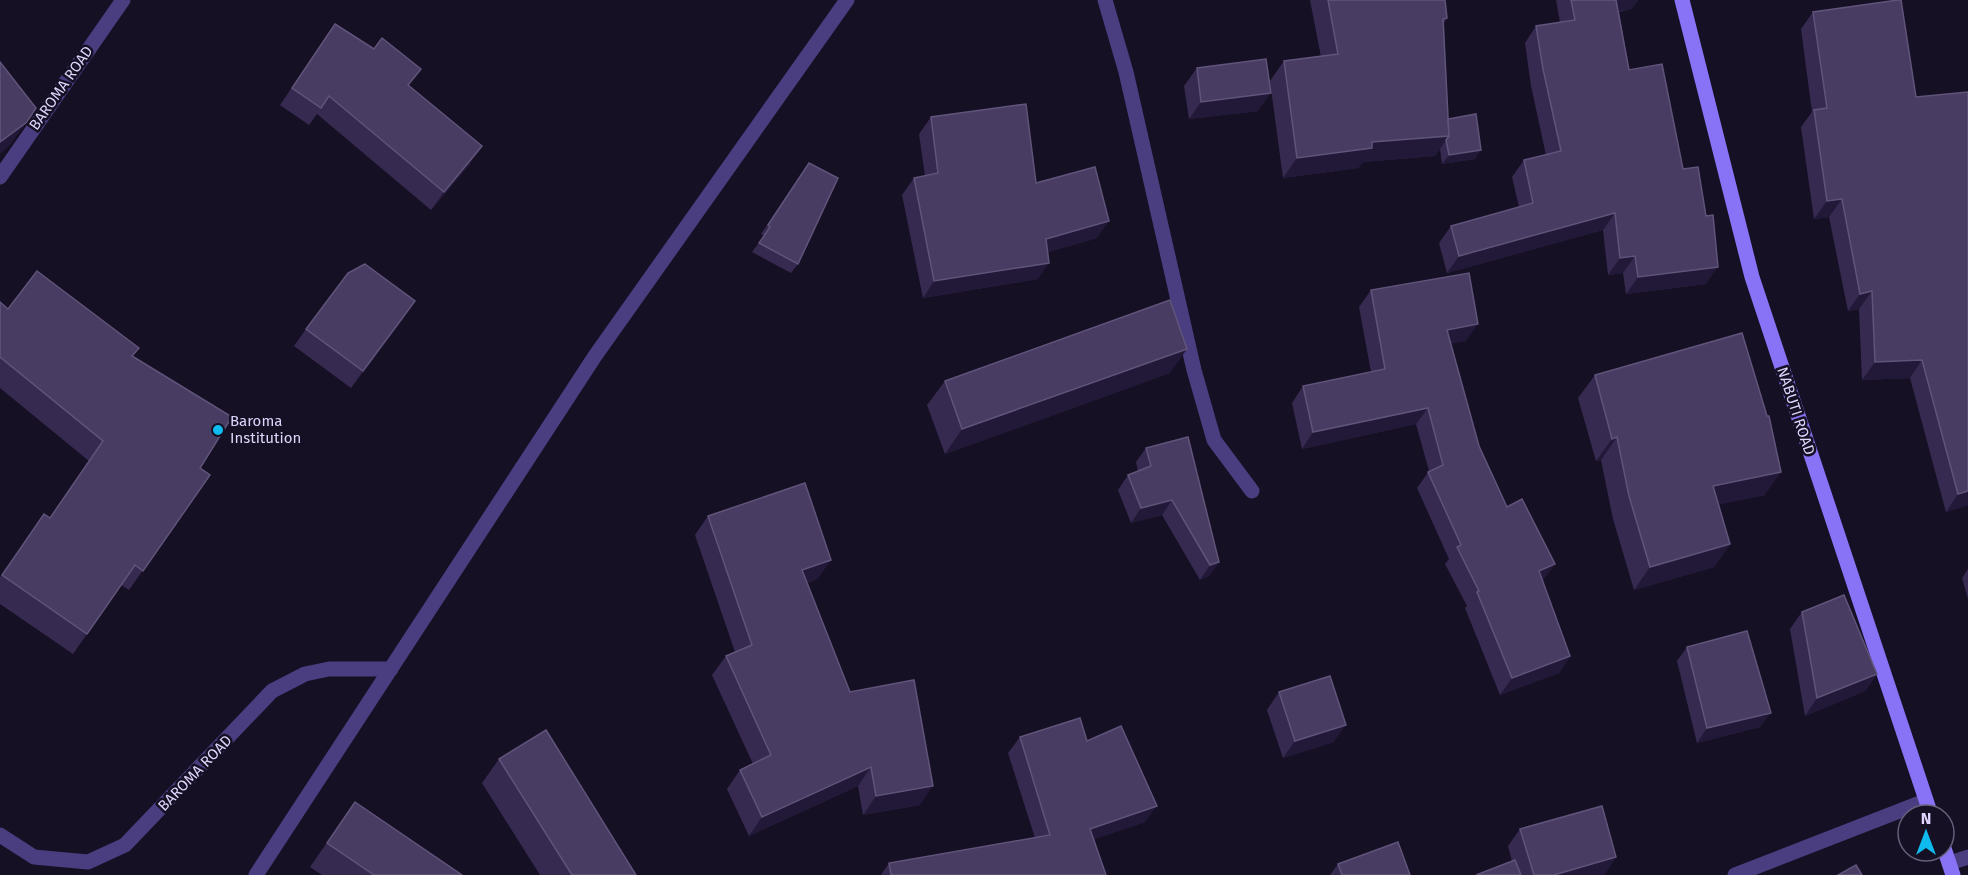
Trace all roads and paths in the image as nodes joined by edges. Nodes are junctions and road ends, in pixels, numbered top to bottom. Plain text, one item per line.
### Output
1 (123, 0) edge
2 (847, 0) edge
3 (1105, 0) edge
4 (1682, 0) edge
5 (0, 177) edge
6 (1252, 491) dead end
7 (391, 669) junction
8 (1926, 803) edge
9 (1896, 819) edge
10 (0, 835) edge
11 (256, 875) edge
12 (1735, 875) edge

1 - 5 street, BAROMA ROAD
2 - 7 street
3 - 6 street
4 - 8 street, NABUTI ROAD
7 - 10 street, BAROMA ROAD
7 - 11 street
9 - 12 street

